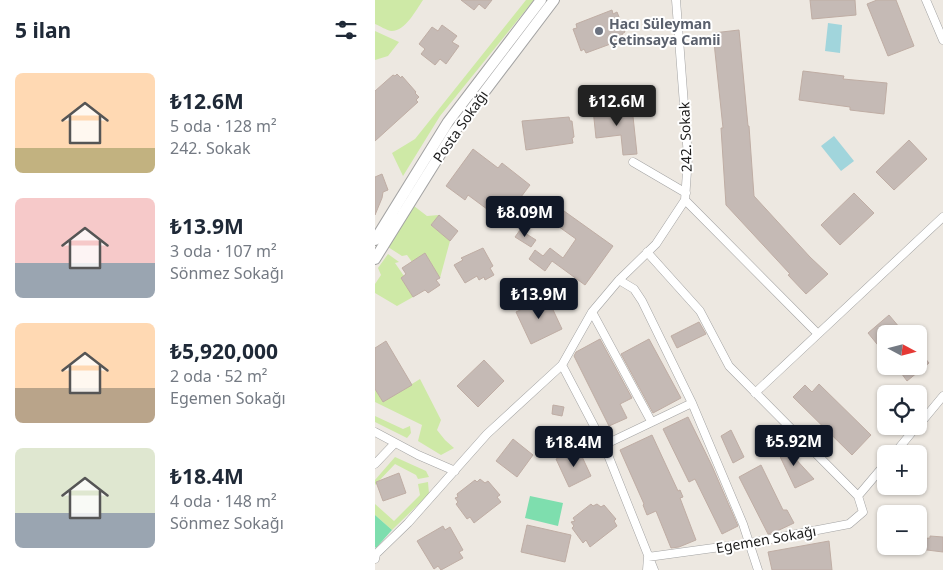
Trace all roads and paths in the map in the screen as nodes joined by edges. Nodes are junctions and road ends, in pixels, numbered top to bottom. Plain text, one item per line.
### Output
1 (541, 0) edge
2 (554, 0) edge
3 (676, 0) edge
4 (926, 0) edge
5 (943, 40) edge
6 (633, 162) dead end
7 (685, 196) junction
8 (943, 217) edge
9 (375, 240) edge
10 (647, 252) junction
11 (375, 259) edge
12 (619, 280) junction
13 (592, 312) junction
14 (818, 334) junction
15 (562, 365) junction
16 (755, 393) junction
17 (943, 396) edge
18 (692, 402) junction
19 (927, 415) edge
20 (651, 421) junction
21 (375, 432) edge
22 (910, 435) edge
23 (395, 443) junction
24 (604, 445) junction
25 (901, 445) edge
26 (375, 464) edge
27 (455, 470) junction
28 (877, 474) edge
29 (858, 496) junction
30 (750, 543) junction
31 (648, 557) junction
32 (375, 559) edge
33 (647, 570) edge
34 (654, 570) edge
35 (758, 570) edge

1 - 9 street, Posta Sokağı
2 - 11 street, Posta Sokağı
3 - 7 street, 242. Sokak
4 - 5 street
6 - 7 street
7 - 10 street
7 - 14 street
8 - 14 street
10 - 12 street
10 - 16 street
12 - 13 street
12 - 18 street
13 - 15 street
13 - 20 street
14 - 16 street
15 - 24 street
15 - 27 street
16 - 29 street
17 - 19 street
18 - 20 street
18 - 30 street
20 - 24 street
21 - 23 street
22 - 25 street
23 - 26 street
23 - 27 street
24 - 31 street
27 - 32 street
28 - 29 street
29 - 30 street, Egemen Sokağı
30 - 31 street, Egemen Sokağı
30 - 35 street
31 - 33 street
31 - 34 street

